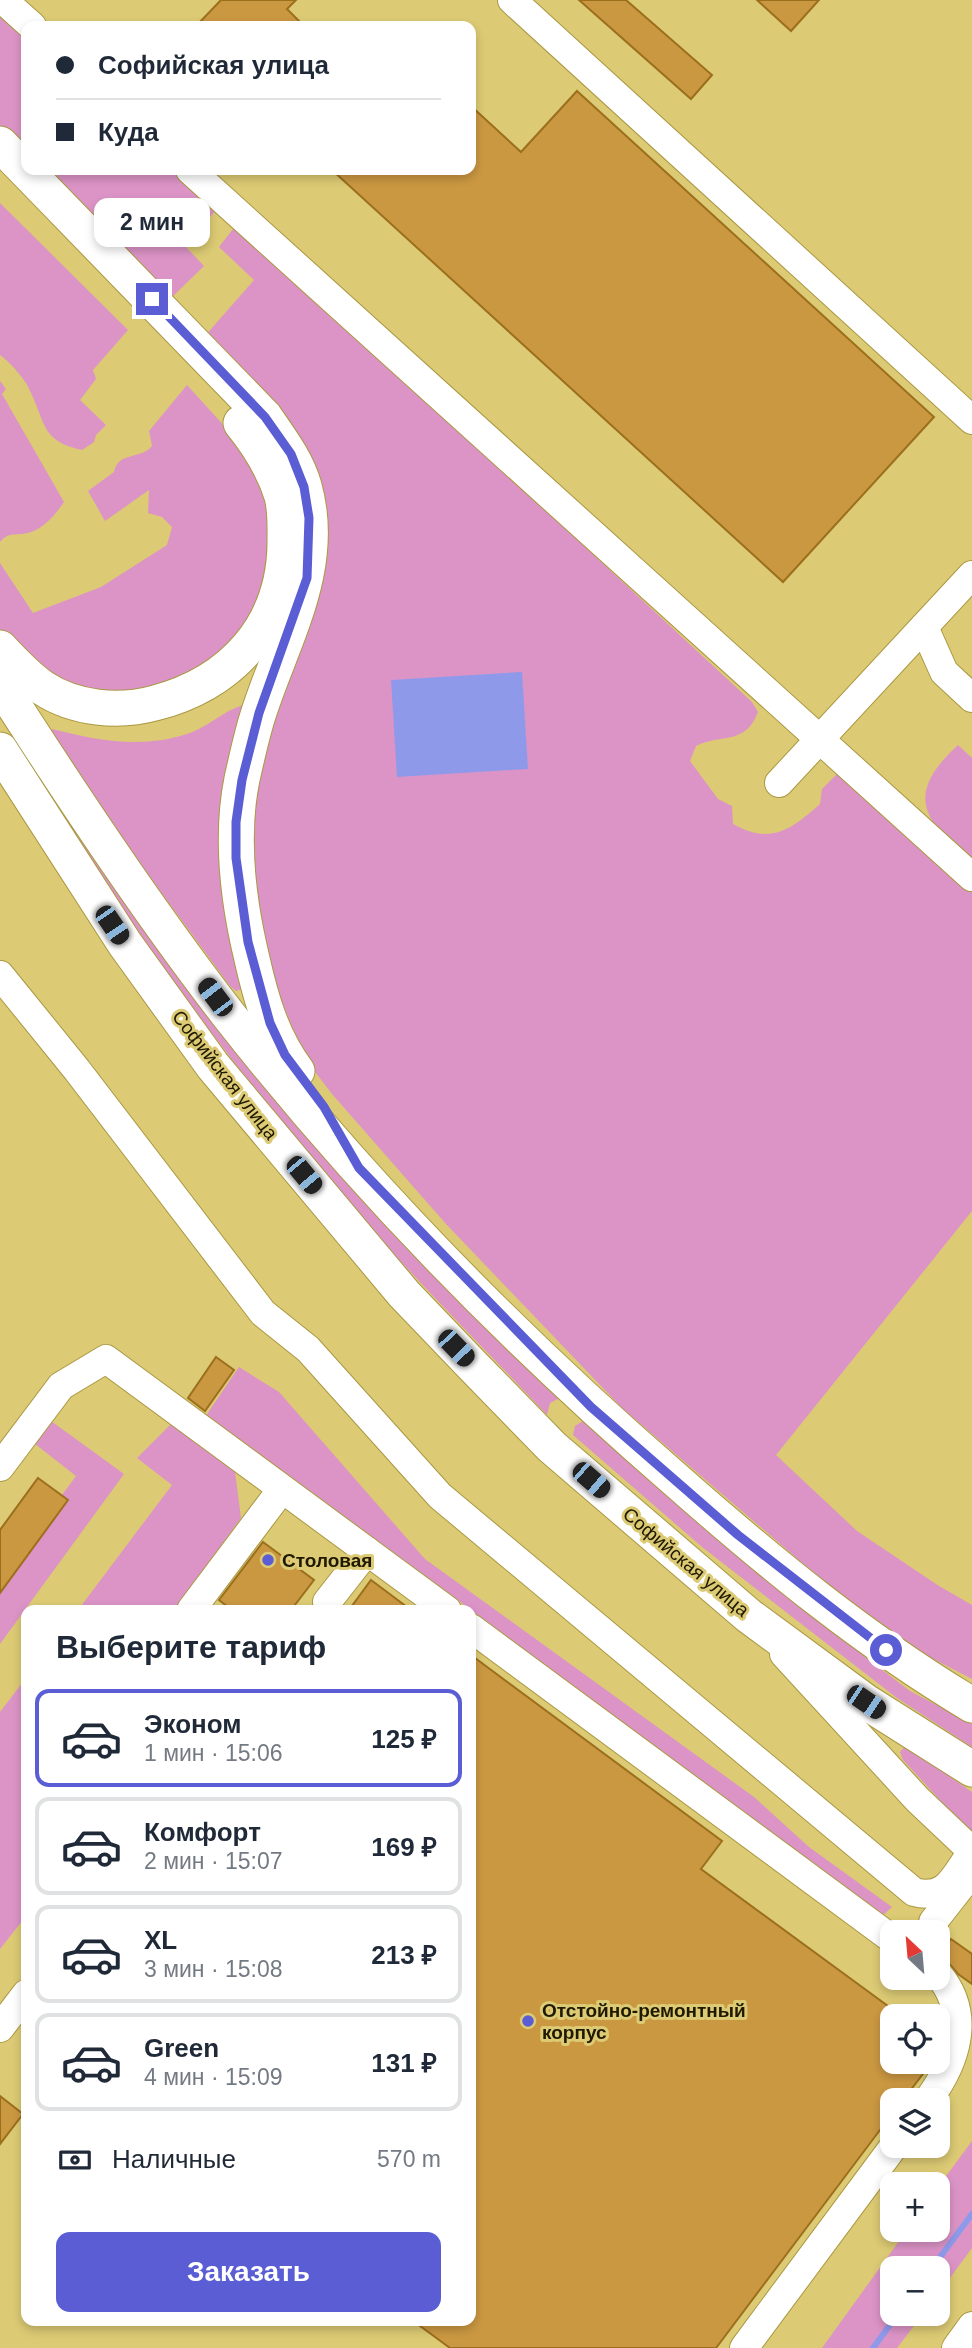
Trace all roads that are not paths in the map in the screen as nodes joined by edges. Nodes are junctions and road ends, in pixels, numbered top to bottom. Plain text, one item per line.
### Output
1 (3, 0) edge
2 (512, 0) edge
3 (26, 21) edge
4 (0, 144) edge
5 (21, 166) edge
6 (30, 175) edge
7 (196, 175) edge
8 (0, 178) edge
9 (972, 420) edge
10 (972, 575) edge
11 (924, 627) junction
12 (0, 648) edge
13 (0, 684) edge
14 (972, 698) edge
15 (821, 738) junction
16 (0, 750) edge
17 (779, 783) dead end
18 (972, 877) edge
19 (0, 975) edge
20 (359, 1168) junction
21 (591, 1407) junction
22 (552, 1447) junction
23 (0, 1466) edge
24 (282, 1489) junction
25 (367, 1551) junction
26 (195, 1605) edge
27 (326, 1605) edge
28 (440, 1605) edge
29 (749, 1616) junction
30 (476, 1632) edge
31 (972, 1705) edge
32 (972, 1769) edge
33 (972, 1852) edge
34 (972, 1872) edge
35 (935, 1920) edge
36 (880, 1930) edge
37 (950, 1990) edge
38 (21, 2001) edge
39 (0, 2028) edge
40 (935, 2088) edge
41 (885, 2158) edge
42 (972, 2326) edge
43 (744, 2348) edge
44 (956, 2348) edge

1 - 3 street
2 - 9 street
4 - 5 main road
6 - 20 main road
7 - 15 street
8 - 12 main road
10 - 11 street
11 - 14 street
11 - 15 street
13 - 20 main road, Софийская улица
15 - 17 street
15 - 18 street
16 - 22 main road, Софийская улица
19 - 33 street
20 - 21 main road, Софийская улица
21 - 22 main road
21 - 31 main road, Софийская улица
22 - 29 main road, Софийская улица
23 - 24 street
24 - 25 street
24 - 26 street
25 - 27 street
25 - 28 street
29 - 32 main road, Софийская улица
29 - 33 street
30 - 36 street
34 - 35 street
37 - 40 street
38 - 39 street
41 - 43 street
42 - 44 street

